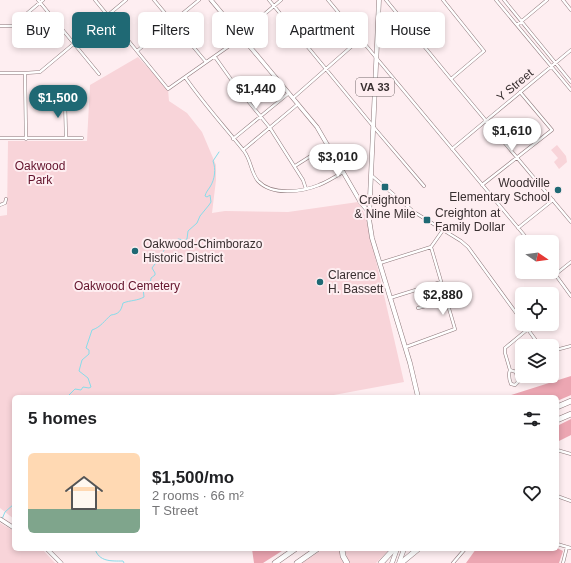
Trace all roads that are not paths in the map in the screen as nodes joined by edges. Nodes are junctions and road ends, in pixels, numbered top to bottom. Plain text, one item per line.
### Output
1 (95, 0) edge
2 (126, 0) edge
3 (154, 0) edge
4 (199, 0) edge
5 (211, 0) edge
6 (269, 0) edge
7 (281, 0) edge
8 (328, 0) edge
9 (379, 0) edge
10 (386, 0) edge
11 (443, 0) edge
12 (496, 0) edge
13 (504, 0) edge
14 (547, 0) edge
15 (563, 0) edge
16 (41, 1) edge
17 (274, 6) junction
18 (571, 10) edge
19 (105, 12) edge
20 (112, 12) edge
21 (164, 12) edge
22 (185, 12) edge
23 (221, 12) edge
24 (267, 12) edge
25 (338, 12) edge
26 (522, 22) junction
27 (0, 26) edge
28 (517, 26) junction
29 (72, 41) edge
30 (130, 42) edge
31 (72, 46) edge
32 (77, 48) edge
33 (141, 48) edge
34 (194, 48) edge
35 (226, 48) edge
36 (251, 48) edge
37 (350, 48) edge
38 (368, 48) edge
39 (571, 50) edge
40 (137, 51) junction
41 (215, 57) junction
42 (376, 58) junction
43 (206, 62) junction
44 (555, 63) junction
45 (551, 66) junction
46 (325, 69) junction
47 (0, 73) edge
48 (25, 73) junction
49 (99, 74) dead end
50 (185, 77) junction
51 (451, 80) junction
52 (571, 82) edge
53 (571, 90) edge
54 (520, 92) junction
55 (289, 93) junction
56 (293, 98) junction
57 (65, 99) dead end
58 (298, 104) junction
59 (261, 116) junction
60 (486, 120) junction
61 (373, 126) junction
62 (270, 128) junction
63 (0, 138) edge
64 (26, 138) junction
65 (66, 138) junction
66 (82, 138) dead end
67 (233, 139) junction
68 (328, 145) junction
69 (243, 150) junction
70 (452, 150) junction
71 (517, 158) junction
72 (295, 166) junction
73 (343, 172) junction
74 (371, 174) junction
75 (482, 185) junction
76 (424, 186) dead end
77 (306, 189) junction
78 (6, 199) dead end
79 (553, 200) junction
80 (0, 205) edge
81 (368, 212) junction
82 (571, 222) edge
83 (518, 228) junction
84 (443, 230) junction
85 (524, 235) edge
86 (431, 247) junction
87 (571, 262) edge
88 (380, 263) junction
89 (559, 272) edge
90 (559, 278) edge
91 (441, 282) junction
92 (571, 296) edge
93 (390, 298) junction
94 (446, 299) junction
95 (418, 308) dead end
96 (515, 311) edge
97 (526, 331) edge
98 (571, 346) edge
99 (405, 348) junction
100 (559, 349) edge
101 (510, 370) junction
102 (417, 395) edge
103 (571, 401) edge
104 (559, 406) edge
105 (571, 414) edge
106 (559, 419) edge
107 (559, 451) edge
108 (571, 454) edge
109 (559, 497) edge
110 (571, 501) edge
111 (0, 519) edge
112 (12, 527) edge
113 (559, 545) edge
114 (567, 547) junction
115 (571, 548) edge
116 (49, 551) edge
117 (292, 551) edge
118 (314, 551) edge
119 (342, 551) edge
120 (394, 551) edge
121 (395, 551) edge
122 (403, 551) edge
123 (415, 551) edge
124 (463, 551) edge
125 (61, 563) edge
126 (275, 563) edge
127 (297, 563) edge
128 (347, 563) edge
129 (381, 563) edge
130 (392, 563) edge
131 (400, 563) edge
132 (453, 563) edge
133 (562, 563) edge

1 - 19 street
2 - 20 street
3 - 21 street
4 - 22 street
5 - 23 street
6 - 17 street
7 - 17 street
8 - 25 street
9 - 42 main road, VA 33
10 - 51 street
11 - 51 street
12 - 28 street
13 - 26 street
14 - 26 street
15 - 18 street
16 - 27 street
16 - 29 street
17 - 24 street
17 - 46 street
26 - 28 street
26 - 44 street
28 - 45 street
30 - 40 street
31 - 48 street
32 - 49 street
33 - 40 street
34 - 43 street
35 - 41 street
36 - 55 street
37 - 46 street
38 - 42 street
39 - 44 street, Y Street
40 - 50 street
41 - 43 street
41 - 59 street
42 - 61 main road, VA 33
42 - 70 street
43 - 50 street
44 - 45 street, Y Street
44 - 52 street
45 - 53 street
45 - 54 street, Y Street
46 - 56 street
46 - 61 street
47 - 48 street
48 - 64 street
50 - 67 street
51 - 60 street
54 - 60 street, Y Street
54 - 71 street
55 - 56 street
55 - 59 street
56 - 58 street
57 - 65 street
58 - 62 street
58 - 68 street
59 - 62 street
59 - 67 street
60 - 70 street, Y Street
60 - 71 street
61 - 74 main road, VA 33
61 - 76 street
62 - 69 street
62 - 72 street
63 - 64 street
64 - 65 street
65 - 66 street
67 - 69 street
68 - 72 street
68 - 73 street
69 - 77 street
70 - 75 street
71 - 75 street
71 - 79 street
72 - 77 street
73 - 77 street
73 - 81 street
74 - 81 main road, VA 33
74 - 84 street
75 - 83 street
78 - 80 street
79 - 82 street
79 - 83 street
81 - 88 main road, VA 33
83 - 85 street
84 - 86 street
84 - 96 street
86 - 88 street
86 - 91 street
87 - 89 street
88 - 93 main road, VA 33
90 - 92 street
91 - 93 street
91 - 94 street
93 - 99 main road, VA 33
94 - 95 street
94 - 99 street
97 - 101 street
98 - 100 street
99 - 102 main road, VA 33
101 - 101 street
103 - 104 highway
105 - 106 highway
107 - 108 street
109 - 110 street
111 - 112 street
113 - 114 street
114 - 115 street
114 - 133 street
116 - 125 street
117 - 126 highway
118 - 127 highway
119 - 128 highway
120 - 129 highway
121 - 130 main road
122 - 131 main road
123 - 131 highway
124 - 132 street

